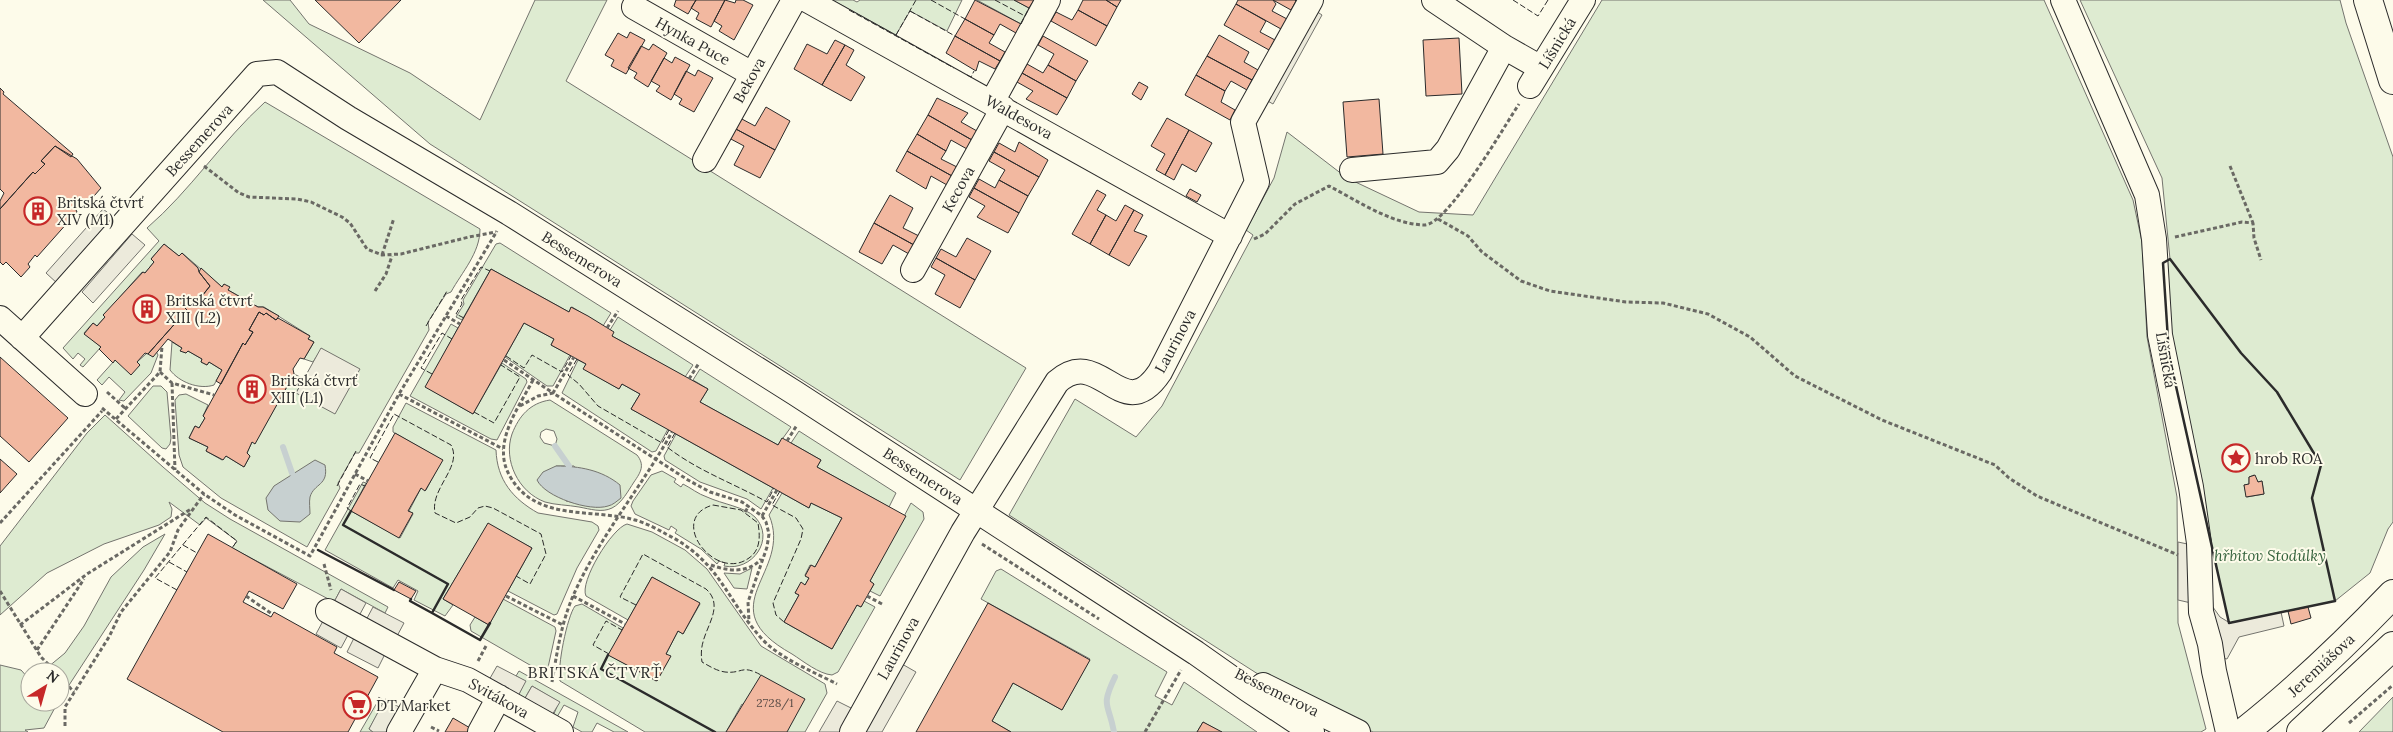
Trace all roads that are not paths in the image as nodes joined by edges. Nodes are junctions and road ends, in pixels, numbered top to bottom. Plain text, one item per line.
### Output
1 (794, 0) edge
2 (807, 0) edge
3 (1048, 0) edge
4 (1311, 0) edge
5 (1434, 0) edge
6 (1583, 0) edge
7 (2063, 0) edge
8 (634, 7) dead end
9 (2372, 8) edge
10 (1504, 47) junction
11 (752, 74) junction
12 (2393, 80) edge
13 (997, 105) junction
14 (705, 160) dead end
15 (1352, 170) dead end
16 (1240, 238) junction
17 (914, 270) dead end
18 (0, 318) edge
19 (22, 338) junction
20 (94, 391) road end
21 (976, 511) junction
22 (2393, 594) edge
23 (328, 611) dead end
24 (2393, 646) edge
25 (1196, 653) junction
26 (435, 669) junction
27 (499, 697) junction
28 (399, 732) edge
29 (480, 732) edge
30 (561, 732) edge
31 (852, 732) edge
32 (1312, 732) edge
33 (1358, 732) edge
34 (2228, 732) edge
35 (2244, 732) edge
36 (2301, 732) edge

1 - 11 street, Bekova
2 - 13 street, Waldesova
3 - 13 street, Kecova
4 - 16 street, Laurinova
5 - 10 street
6 - 10 street, Líšnická
7 - 34 street, Líšnická
8 - 11 street, Hynka Puce
9 - 12 main road
10 - 15 street
11 - 14 street, Bekova
13 - 16 street, Waldesova
13 - 17 street, Kecova
16 - 21 street, Laurinova
18 - 19 street
19 - 20 street
19 - 21 street, Bessemerova
21 - 25 street, Bessemerova
21 - 31 street, Laurinova
22 - 35 main road, Jeremiášova
23 - 26 street, Svitákova
24 - 36 main road
25 - 32 street, Bessemerova
25 - 33 street, Bessemerova
26 - 27 street, Svitákova
26 - 28 street
27 - 29 street
27 - 30 street, Svitákova

